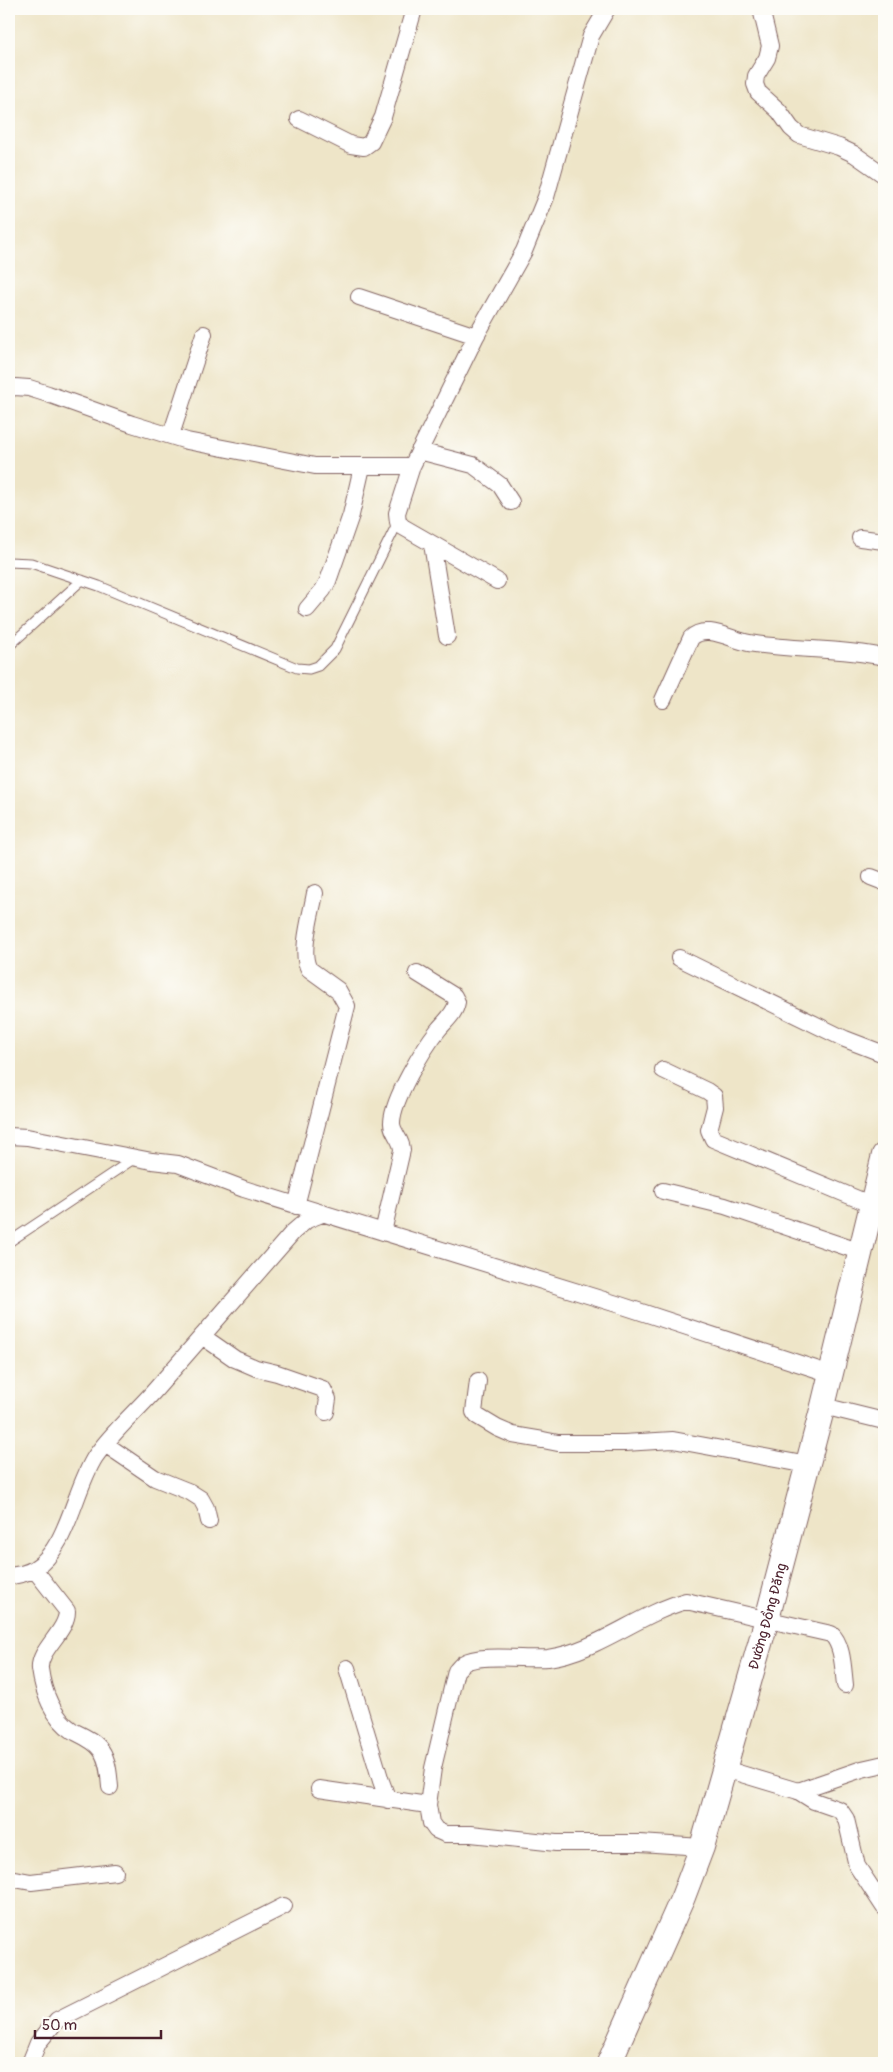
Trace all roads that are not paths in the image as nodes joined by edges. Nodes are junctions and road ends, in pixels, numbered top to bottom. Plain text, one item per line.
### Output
1 (414, 9) edge
2 (607, 9) edge
3 (761, 9) edge
4 (299, 119) dead end
5 (884, 175) edge
6 (359, 296) dead end
7 (204, 334) dead end
8 (476, 336) junction
9 (9, 389) edge
10 (171, 435) junction
11 (416, 459) junction
12 (362, 468) junction
13 (511, 502) dead end
14 (398, 522) junction
15 (860, 538) dead end
16 (884, 541) edge
17 (432, 544) junction
18 (9, 562) edge
19 (82, 580) junction
20 (497, 581) dead end
21 (307, 609) dead end
22 (447, 636) dead end
23 (9, 646) edge
24 (884, 657) edge
25 (663, 700) dead end
26 (315, 893) dead end
27 (679, 958) dead end
28 (417, 973) dead end
29 (884, 1054) edge
30 (662, 1070) dead end
31 (9, 1136) edge
32 (135, 1158) junction
33 (883, 1166) edge
34 (663, 1191) dead end
35 (872, 1205) junction
36 (296, 1206) junction
37 (322, 1214) junction
38 (382, 1232) junction
39 (9, 1242) edge
40 (861, 1252) junction
41 (202, 1336) junction
42 (831, 1374) junction
43 (478, 1380) dead end
44 (823, 1406) junction
45 (326, 1412) dead end
46 (884, 1422) edge
47 (105, 1444) junction
48 (808, 1465) junction
49 (209, 1522) dead end
50 (34, 1569) junction
51 (9, 1576) edge
52 (766, 1619) junction
53 (347, 1668) dead end
54 (846, 1685) dead end
55 (884, 1764) edge
56 (725, 1769) junction
57 (110, 1787) dead end
58 (319, 1789) dead end
59 (798, 1791) junction
60 (388, 1800) junction
61 (428, 1805) junction
62 (702, 1847) junction
63 (115, 1872) dead end
64 (9, 1878) edge
65 (284, 1906) dead end
66 (884, 1907) edge
67 (30, 2063) edge
68 (609, 2063) edge

1 - 4 street
2 - 8 street
3 - 5 street
6 - 8 street
7 - 10 street
8 - 11 street
9 - 10 street
10 - 12 street
11 - 12 street
11 - 13 street
11 - 14 street
12 - 21 street
14 - 17 street
14 - 19 lane
15 - 16 street
17 - 20 street
17 - 22 street
18 - 19 lane
19 - 23 lane
24 - 25 street
26 - 36 street
27 - 29 street
28 - 38 street
30 - 35 street
31 - 32 street
32 - 36 street
32 - 39 lane
33 - 35 main road, Đường Đồng Đăng
34 - 40 street
35 - 40 main road, Đường Đồng Đăng
36 - 37 street
37 - 38 street
37 - 41 street
38 - 42 street
40 - 42 main road, Đường Đồng Đăng
41 - 45 street
41 - 47 street
42 - 44 main road, Đường Đồng Đăng
43 - 48 street
44 - 46 street
44 - 48 main road, Đường Đồng Đăng
47 - 49 street
47 - 50 street
48 - 52 main road, Đường Đồng Đăng
50 - 51 street
50 - 57 street
52 - 54 street
52 - 56 main road, Đường Đồng Đăng
52 - 61 street
53 - 60 street
55 - 59 street
56 - 59 street
56 - 62 main road, Đường Đồng Đăng
58 - 60 street
59 - 66 street
60 - 61 street
61 - 62 street
62 - 68 main road, Đường Đồng Đăng
63 - 64 street
65 - 67 street

